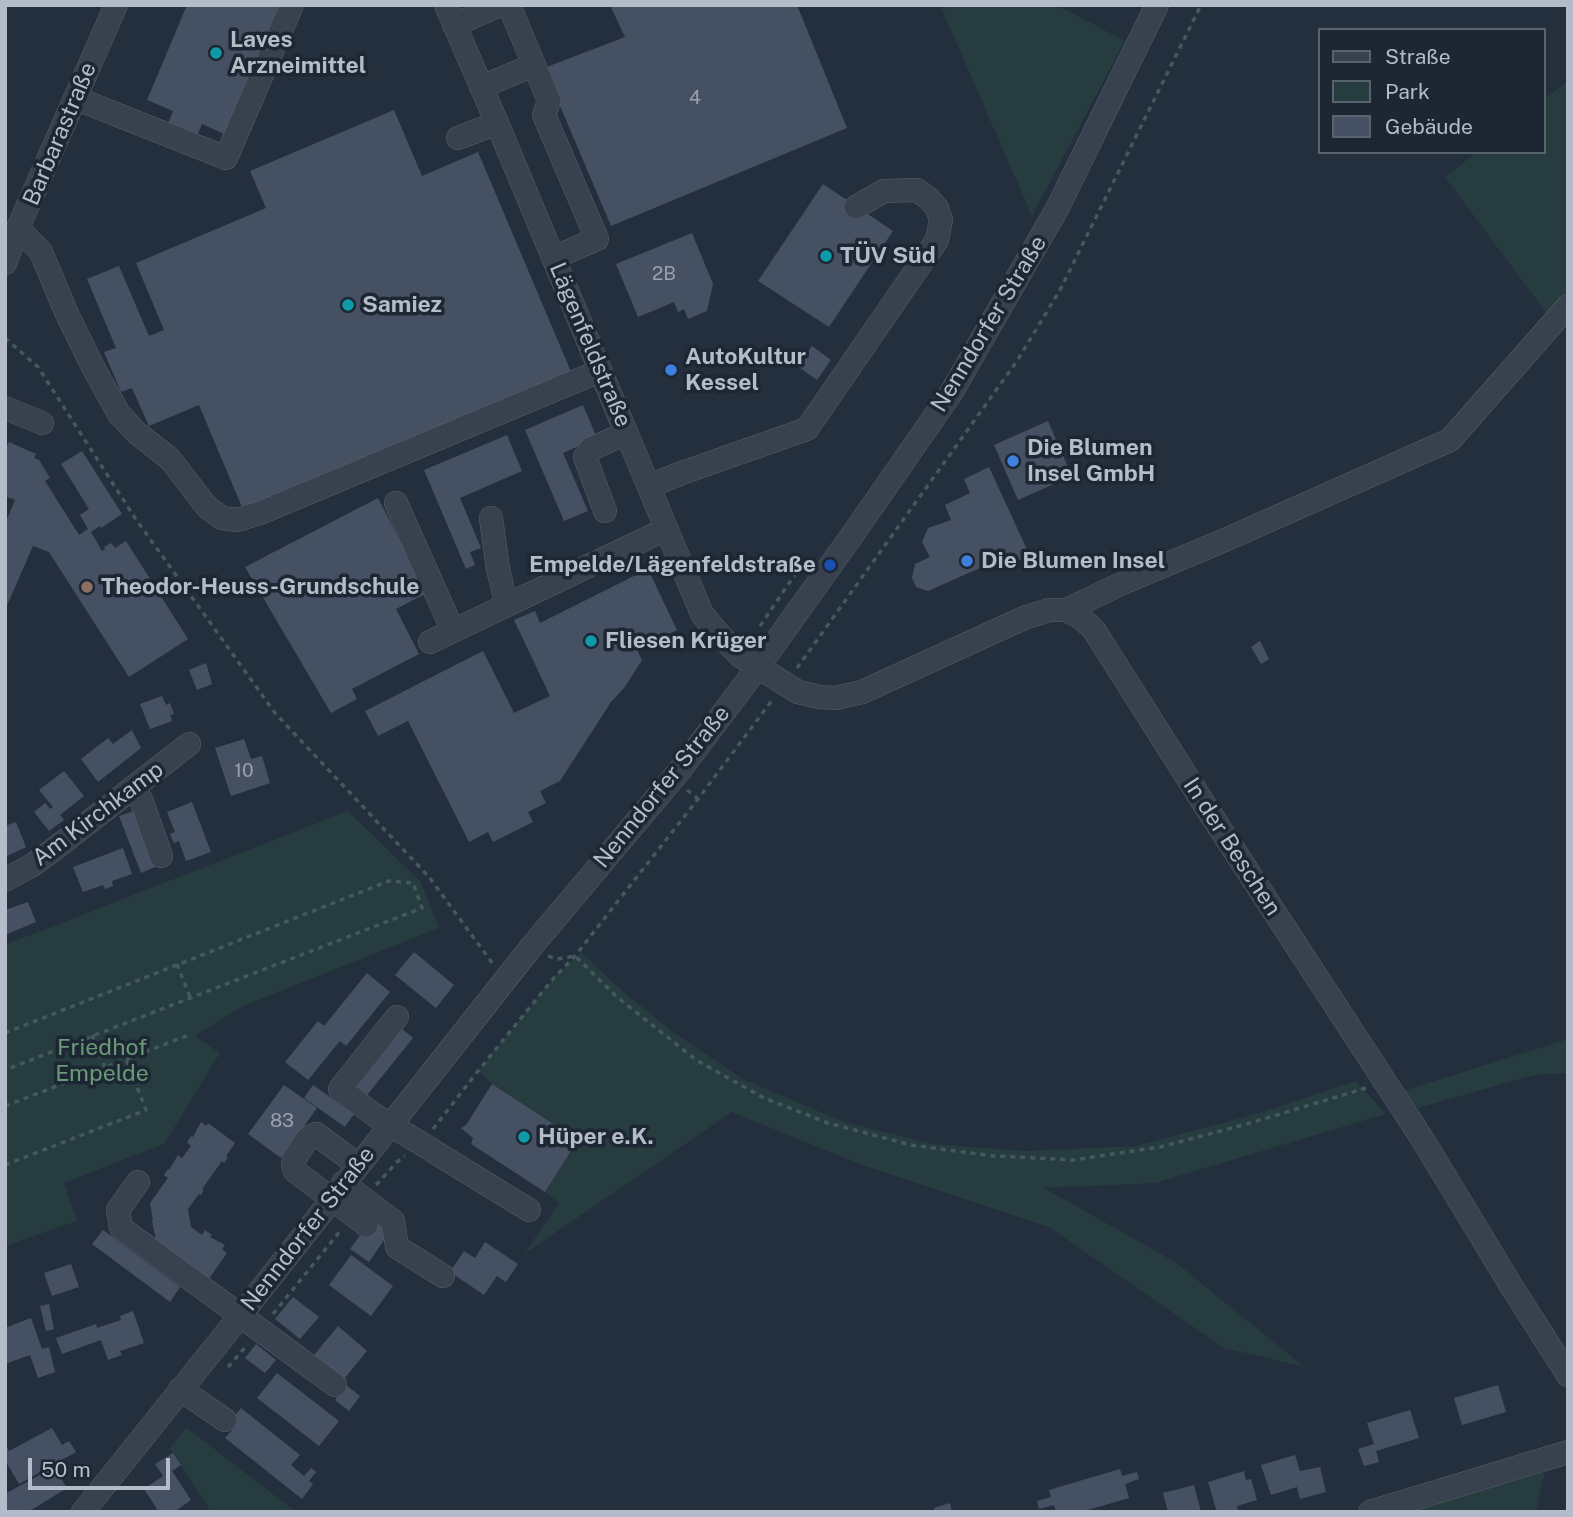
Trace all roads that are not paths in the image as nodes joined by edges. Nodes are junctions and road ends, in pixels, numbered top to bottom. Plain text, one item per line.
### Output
1 (116, 5) edge
2 (292, 5) edge
3 (500, 5) edge
4 (509, 5) edge
5 (1157, 5) edge
6 (450, 15) edge
7 (534, 65) junction
8 (481, 87) junction
9 (75, 98) junction
10 (497, 123) junction
11 (458, 138) dead end
12 (856, 206) dead end
13 (18, 228) junction
14 (553, 258) junction
15 (5, 262) edge
16 (1568, 306) edge
17 (600, 370) junction
18 (5, 408) edge
19 (41, 423) dead end
20 (626, 433) junction
21 (649, 486) junction
22 (396, 503) dead end
23 (605, 511) dead end
24 (491, 518) dead end
25 (666, 529) junction
26 (509, 604) junction
27 (1066, 610) junction
28 (453, 631) junction
29 (430, 642) dead end
30 (749, 661) junction
31 (189, 744) dead end
32 (134, 786) junction
33 (161, 856) dead end
34 (5, 880) edge
35 (397, 1017) dead end
36 (389, 1125) junction
37 (138, 1182) dead end
38 (344, 1183) junction
39 (529, 1210) dead end
40 (366, 1226) dead end
41 (443, 1276) dead end
42 (240, 1316) junction
43 (1568, 1375) edge
44 (335, 1385) dead end
45 (180, 1389) junction
46 (225, 1420) dead end
47 (1568, 1452) edge
48 (83, 1512) edge
49 (1370, 1512) edge

1 - 9 street, Barbarastraße
2 - 9 street
3 - 6 street
4 - 7 street
5 - 30 street, Nenndorfer Straße
6 - 8 street, Lägenfeldstraße
7 - 8 street
7 - 14 street
8 - 10 street, Lägenfeldstraße
9 - 13 street, Barbarastraße
10 - 11 street
10 - 14 street, Lägenfeldstraße
12 - 21 street
13 - 15 street, Barbarastraße
13 - 17 street
14 - 17 street, Lägenfeldstraße
16 - 27 street
17 - 20 street, Lägenfeldstraße
18 - 19 street
20 - 21 street, Lägenfeldstraße
20 - 23 street
21 - 25 street, Lägenfeldstraße
22 - 28 street
24 - 26 street
25 - 26 street
25 - 30 street, Lägenfeldstraße
26 - 28 street
27 - 30 street
27 - 43 street, In der Beschen
28 - 29 street
30 - 36 street, Nenndorfer Straße
31 - 32 street, Am Kirchkamp
32 - 33 street
32 - 34 street, Am Kirchkamp
35 - 36 street
36 - 38 street, Nenndorfer Straße
36 - 39 street
37 - 42 street
38 - 40 street
38 - 41 street
38 - 42 street, Nenndorfer Straße
42 - 44 street
42 - 45 street, Nenndorfer Straße
45 - 46 street
45 - 48 street, Nenndorfer Straße
47 - 49 street

